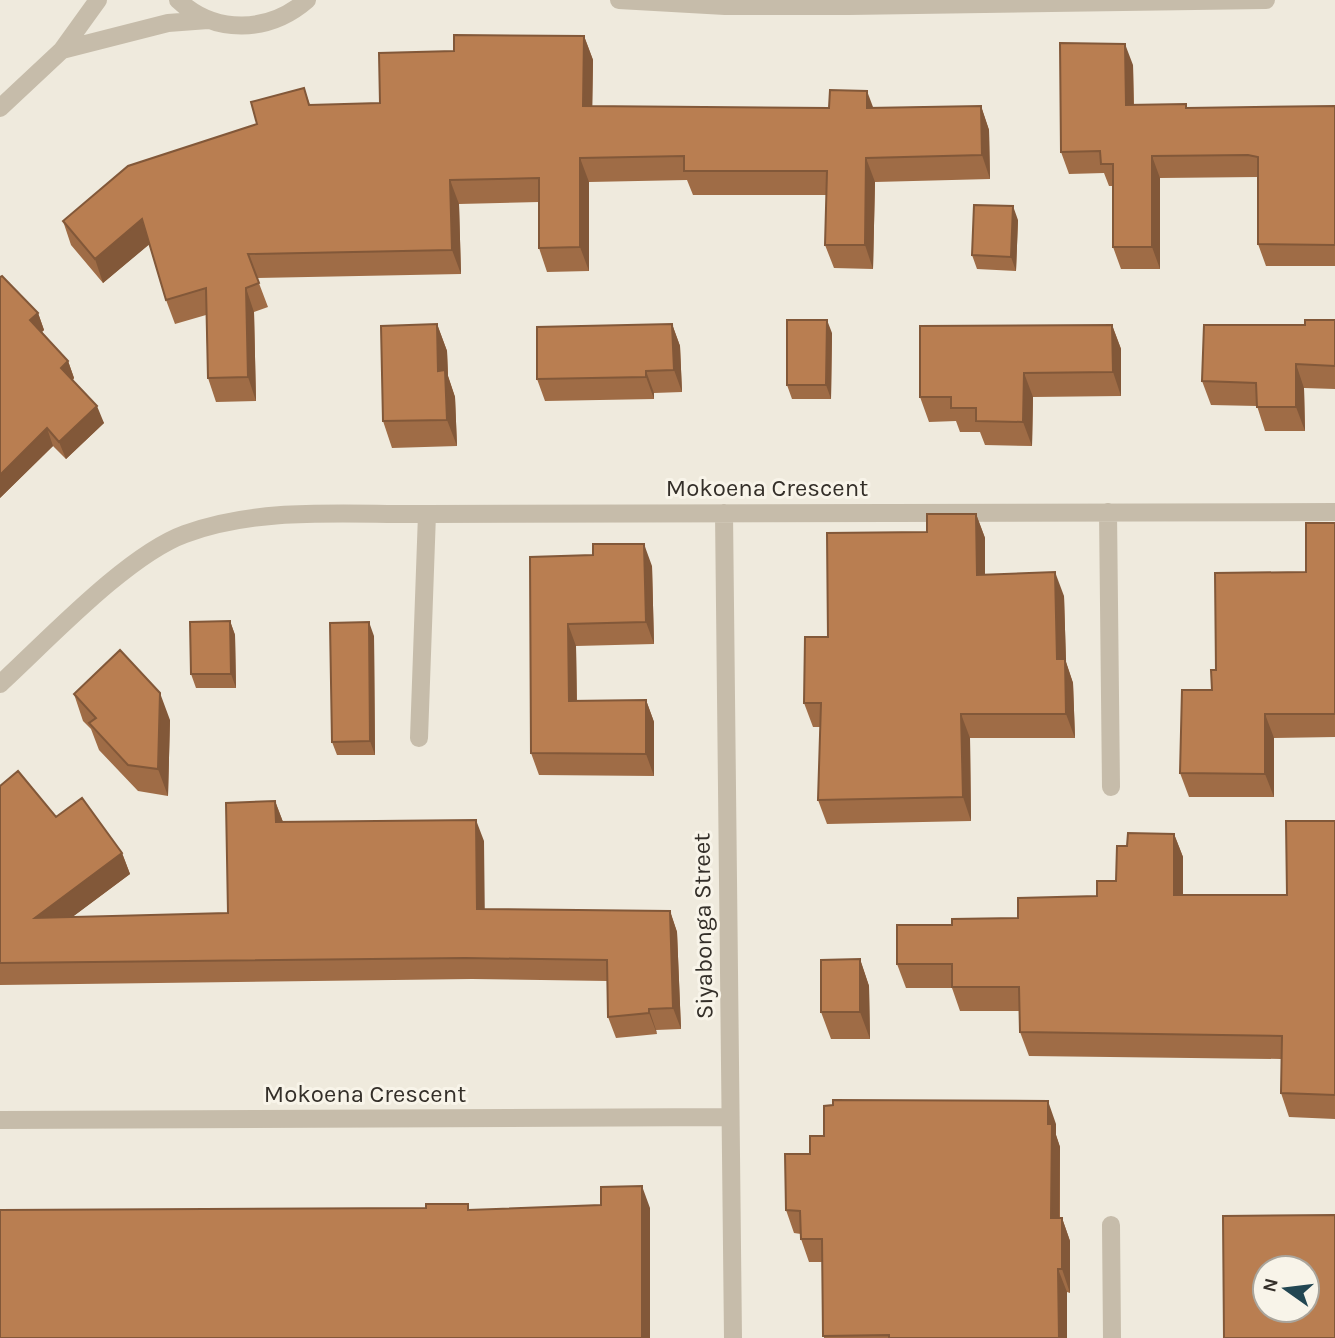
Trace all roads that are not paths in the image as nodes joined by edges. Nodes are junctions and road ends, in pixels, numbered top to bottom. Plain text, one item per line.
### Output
1 (97, 0) edge
2 (178, 0) edge
3 (307, 0) edge
4 (619, 0) edge
5 (1266, 0) edge
6 (208, 20) junction
7 (62, 50) junction
8 (0, 108) edge
9 (1108, 512) junction
10 (1335, 512) edge
11 (724, 513) junction
12 (427, 514) junction
13 (0, 684) edge
14 (419, 738) dead end
15 (1111, 787) dead end
16 (730, 1117) junction
17 (0, 1120) edge
18 (1111, 1225) dead end
19 (733, 1338) edge
20 (1112, 1338) edge

1 - 7 street
2 - 6 street
3 - 6 street
4 - 5 street
6 - 7 street
7 - 8 street
9 - 10 street, Mokoena Crescent
9 - 11 street, Mokoena Crescent
9 - 15 street
11 - 12 street, Mokoena Crescent
11 - 16 street, Siyabonga Street
12 - 13 street, Mokoena Crescent
12 - 14 street
16 - 17 street, Mokoena Crescent
16 - 19 street, Siyabonga Street
18 - 20 street

